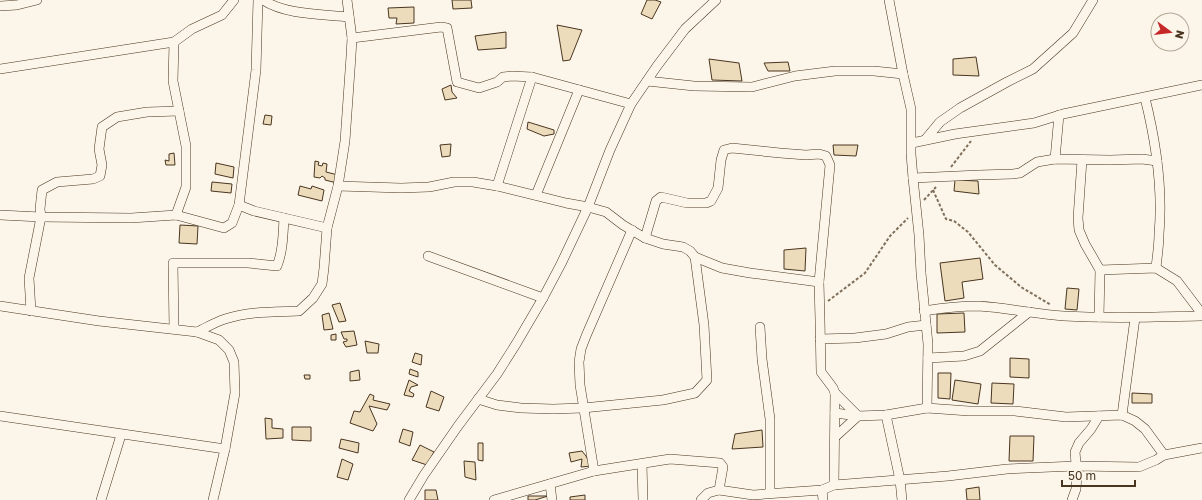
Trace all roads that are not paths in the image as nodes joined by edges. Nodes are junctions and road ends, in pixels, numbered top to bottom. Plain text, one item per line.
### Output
1 (37, 0) edge
2 (234, 0) edge
3 (258, 0) edge
4 (263, 0) edge
5 (347, 0) edge
6 (716, 0) edge
7 (889, 0) edge
8 (1093, 0) edge
9 (0, 6) edge
10 (349, 17) junction
11 (352, 38) junction
12 (174, 42) junction
13 (0, 69) edge
14 (903, 74) junction
15 (532, 77) junction
16 (647, 81) junction
17 (1202, 85) edge
18 (579, 90) junction
19 (1145, 98) junction
20 (631, 104) junction
21 (179, 111) junction
22 (1059, 115) junction
23 (925, 140) junction
24 (912, 143) junction
25 (1055, 159) junction
26 (1082, 160) junction
27 (1157, 161) junction
28 (912, 178) junction
29 (338, 186) junction
30 (497, 186) junction
31 (536, 195) junction
32 (239, 206) junction
33 (588, 206) junction
34 (176, 214) junction
35 (0, 215) edge
36 (41, 217) junction
37 (284, 218) junction
38 (327, 228) junction
39 (632, 230) junction
40 (645, 238) junction
41 (428, 256) dead end
42 (695, 257) junction
43 (1156, 268) junction
44 (1100, 270) junction
45 (819, 282) junction
46 (542, 298) junction
47 (0, 306) edge
48 (31, 311) junction
49 (924, 311) junction
50 (1029, 312) junction
51 (1202, 315) edge
52 (1099, 317) junction
53 (1135, 318) junction
54 (926, 325) junction
55 (760, 326) dead end
56 (174, 330) junction
57 (197, 332) junction
58 (820, 339) junction
59 (928, 358) junction
60 (835, 393) junction
61 (478, 399) junction
62 (584, 408) junction
63 (927, 408) junction
64 (835, 413) junction
65 (886, 415) junction
66 (1122, 415) junction
67 (0, 416) edge
68 (858, 416) junction
69 (1099, 416) junction
70 (121, 435) junction
71 (835, 436) junction
72 (1202, 448) edge
73 (225, 449) junction
74 (1164, 455) junction
75 (642, 464) junction
76 (1076, 466) junction
77 (594, 471) junction
78 (900, 480) junction
79 (550, 484) junction
80 (834, 485) junction
81 (719, 490) junction
82 (822, 490) junction
83 (770, 493) junction
84 (101, 500) edge
85 (213, 500) edge
86 (409, 500) edge
87 (494, 500) edge
88 (552, 500) edge
89 (643, 500) edge
90 (701, 500) edge
91 (823, 500) edge
92 (902, 500) edge
93 (1072, 500) edge

1 - 9 street
2 - 12 street
3 - 32 street
4 - 10 street
5 - 10 street
6 - 16 street
7 - 14 street
8 - 23 street
10 - 11 street
11 - 15 street
11 - 29 street
12 - 13 street
12 - 21 street
14 - 16 street
14 - 24 street
15 - 18 street
15 - 30 street
16 - 20 street
17 - 19 street
18 - 20 street
18 - 31 street
19 - 22 street
19 - 27 street
20 - 33 street
21 - 34 street
21 - 36 street
22 - 23 street
22 - 25 street
23 - 24 street
24 - 28 street
25 - 26 street
25 - 28 street
26 - 27 street
26 - 44 street
27 - 43 street
28 - 49 street
29 - 30 street
29 - 38 street
30 - 31 street
31 - 33 street
32 - 34 street
32 - 37 street
33 - 39 street
33 - 46 street
34 - 36 street
35 - 36 street
36 - 48 street
37 - 38 street
37 - 56 street
38 - 57 street
39 - 40 street
39 - 62 street
40 - 42 street
40 - 45 street
41 - 46 street
42 - 45 street
42 - 62 street
43 - 44 street
43 - 51 street
44 - 52 street
45 - 58 street
46 - 61 street
47 - 48 street
48 - 56 street
49 - 50 street
49 - 54 street
50 - 52 street
50 - 59 street
51 - 53 street
52 - 53 street
53 - 66 street
54 - 58 street
54 - 59 street
55 - 83 street
56 - 57 street
57 - 73 street
58 - 60 street
59 - 63 street
60 - 64 street
60 - 68 street
61 - 62 street
61 - 86 street
62 - 77 street
63 - 65 street
63 - 69 street
64 - 68 street
64 - 71 street
65 - 68 street
65 - 78 street
66 - 69 street
66 - 74 street
67 - 70 street
68 - 71 street
69 - 76 street
70 - 73 street
70 - 84 street
71 - 80 street
72 - 74 street
73 - 85 street
74 - 76 street
75 - 77 street
75 - 81 street
75 - 89 street
76 - 78 street
76 - 93 street
77 - 79 street
78 - 80 street
78 - 92 street
79 - 87 street
79 - 88 street
80 - 82 street
81 - 83 street
81 - 90 street
82 - 83 street
82 - 91 street

